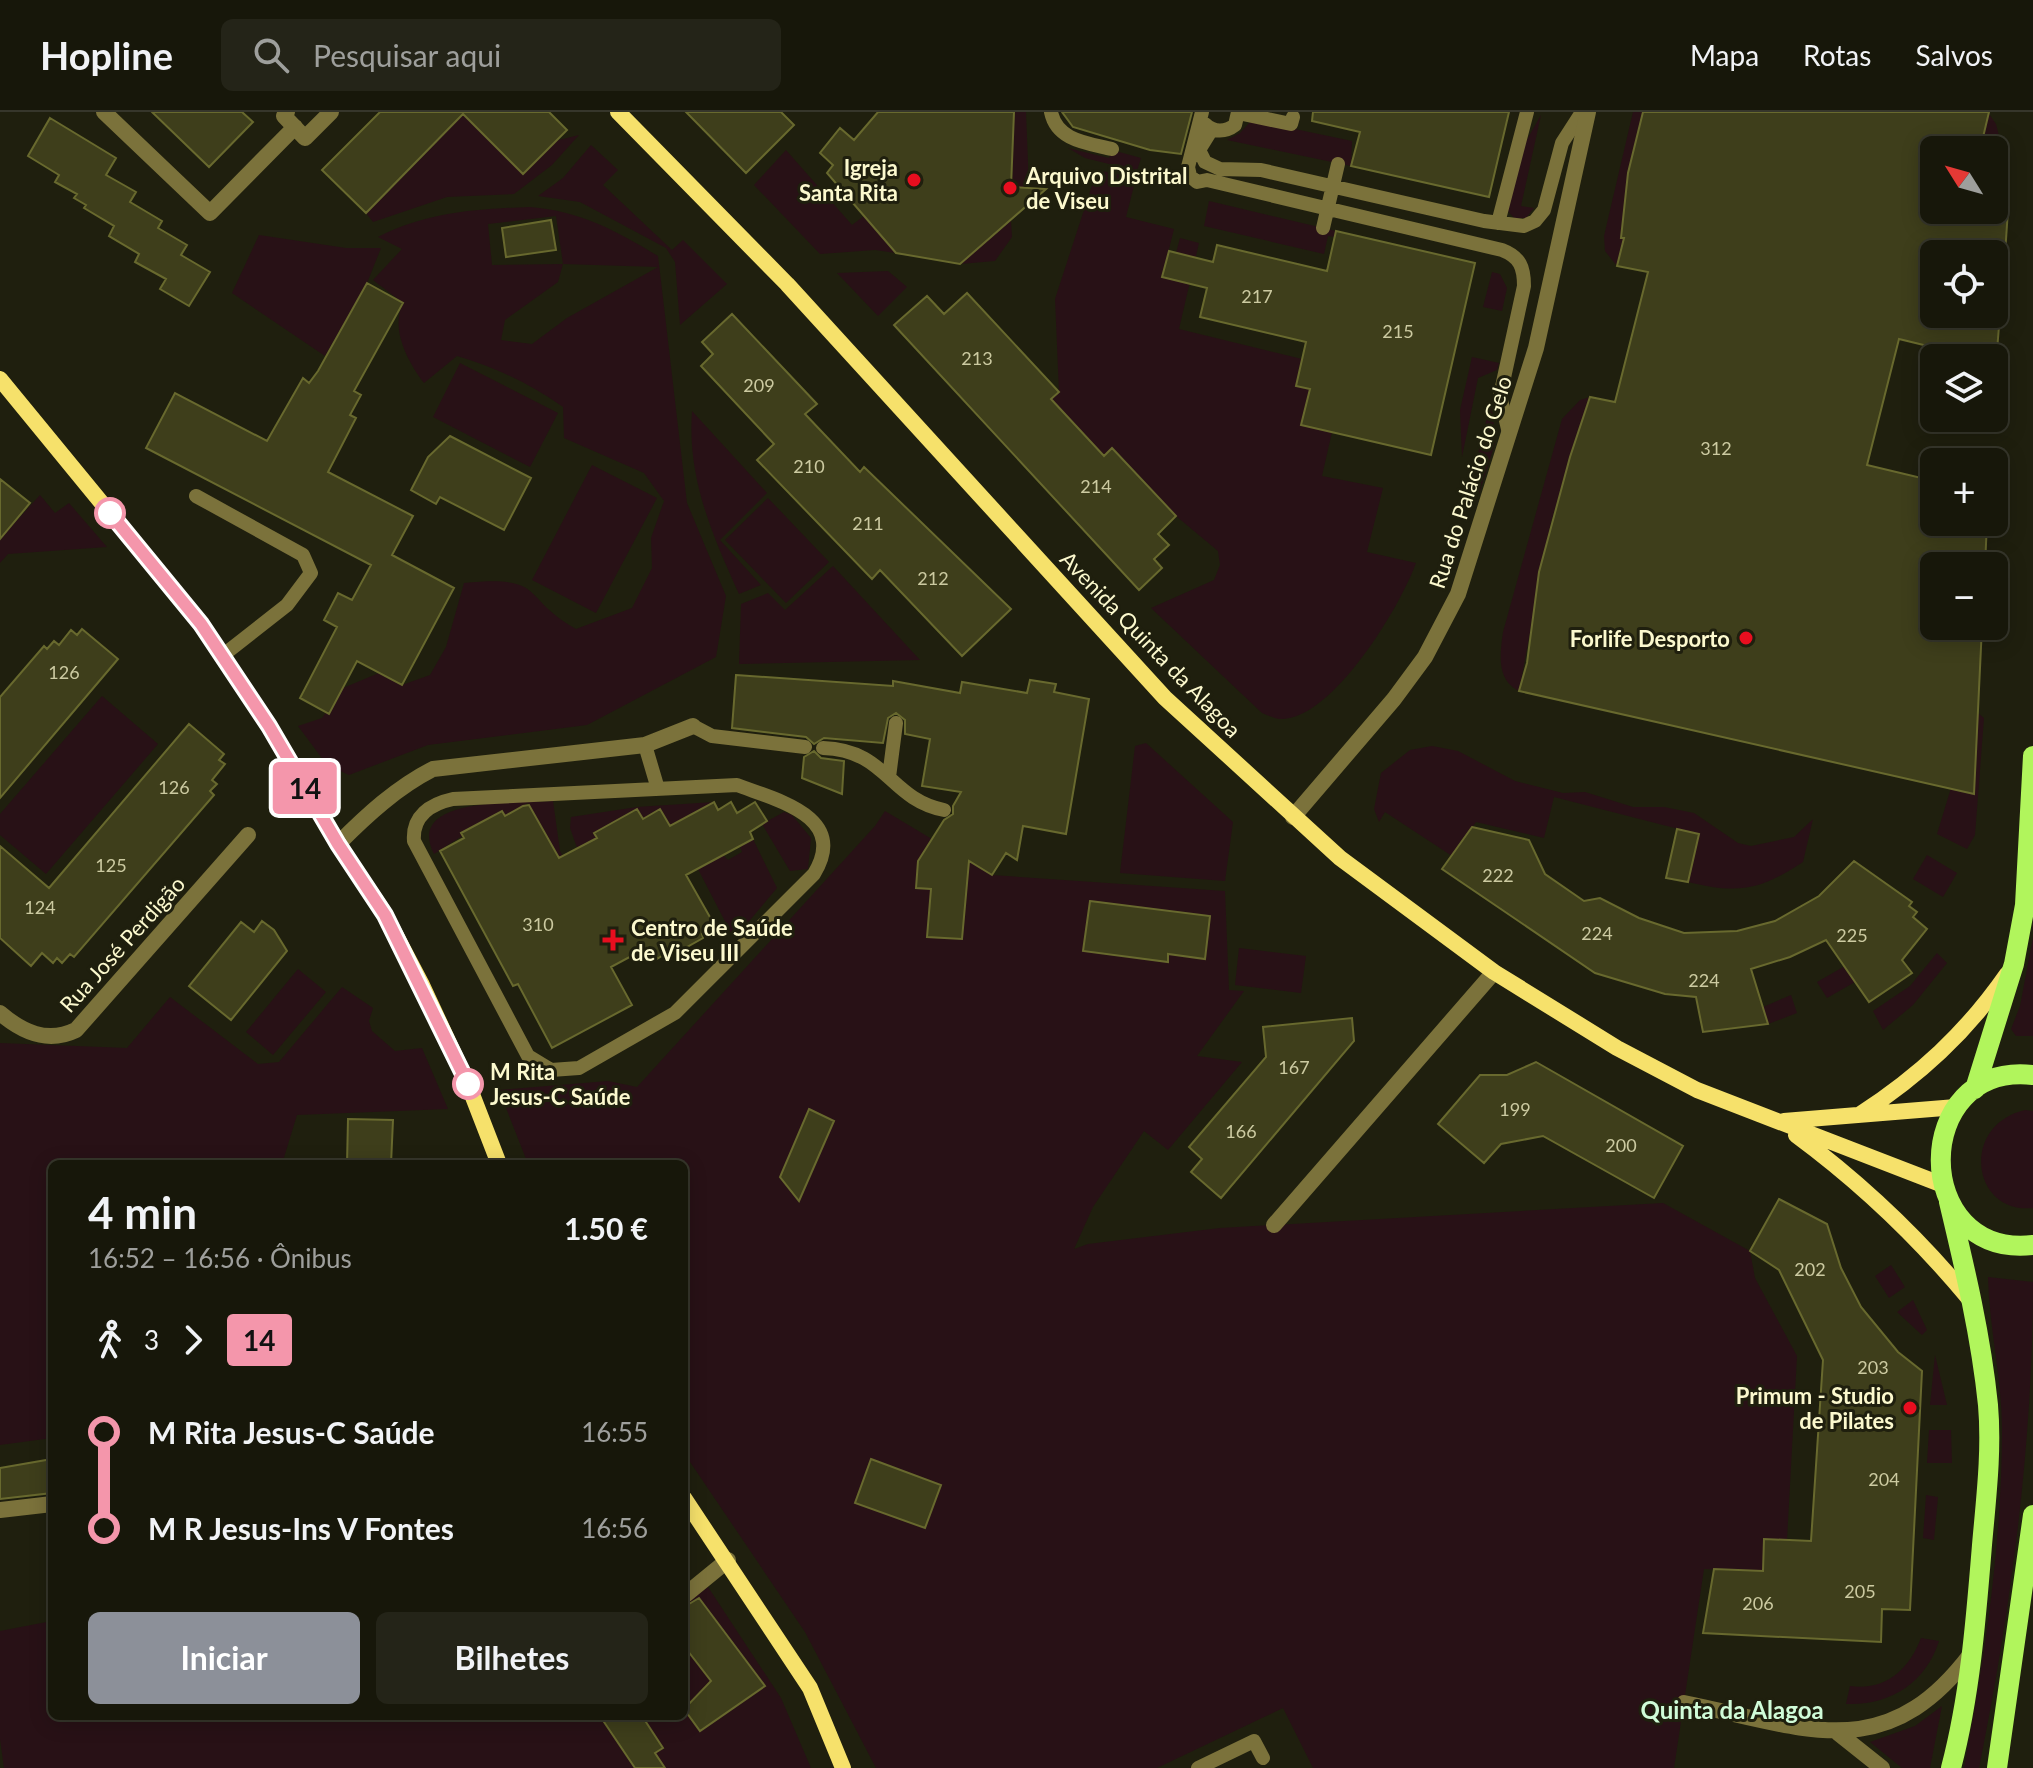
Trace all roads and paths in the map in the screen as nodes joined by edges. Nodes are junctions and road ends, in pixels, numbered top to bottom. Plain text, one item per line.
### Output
1 (104, 112) edge
2 (331, 112) edge
3 (618, 112) edge
4 (1051, 112) edge
5 (1202, 112) edge
6 (1238, 112) edge
7 (1527, 112) edge
8 (1582, 112) edge
9 (1588, 112) edge
10 (1293, 117) dead end
11 (291, 119) edge
12 (1212, 129) junction
13 (1112, 149) dead end
14 (1338, 164) dead end
15 (1334, 186) junction
16 (1328, 210) junction
17 (1498, 223) junction
18 (1323, 228) dead end
19 (0, 379) edge
20 (1510, 438) junction
21 (196, 496) dead end
22 (222, 656) junction
23 (896, 723) dead end
24 (693, 726) joint
25 (645, 745) junction
26 (805, 747) dead end
27 (823, 748) dead end
28 (2033, 756) edge
29 (889, 777) junction
30 (658, 789) junction
31 (944, 810) dead end
32 (1293, 817) junction
33 (248, 835) dead end
34 (338, 844) junction
35 (2014, 964) junction
36 (1494, 972) junction
37 (5, 1017) edge
38 (2033, 1075) edge
39 (1975, 1089) junction
40 (1956, 1107) junction
41 (1859, 1115) junction
42 (1778, 1122) junction
43 (497, 1160) edge
44 (1946, 1194) junction
45 (1274, 1225) dead end
46 (2033, 1245) edge
47 (1974, 1304) junction
48 (48, 1504) edge
49 (688, 1504) edge
50 (0, 1510) edge
51 (2033, 1515) edge
52 (728, 1560) junction
53 (688, 1593) edge
54 (1970, 1655) junction
55 (1684, 1703) dead end
56 (1838, 1733) junction
57 (1263, 1758) dead end
58 (843, 1768) edge
59 (1198, 1768) edge
60 (1882, 1768) edge
61 (1951, 1768) edge
62 (1997, 1768) edge

1 - 11 street
2 - 11 street
3 - 32 street, Avenida Quinta da Alagoa
4 - 13 lane
5 - 12 lane
5 - 16 lane
6 - 10 lane
6 - 12 lane
7 - 17 lane
8 - 17 lane
9 - 20 street, Rua do Palácio do Gelo
12 - 15 lane
14 - 15 lane
15 - 16 lane
15 - 17 lane
16 - 18 lane
16 - 20 lane
19 - 22 street
20 - 32 street, Rua do Palácio do Gelo
21 - 22 lane
22 - 34 street
23 - 29 lane
24 - 25 street
24 - 26 lane
25 - 30 lane
25 - 34 street
27 - 29 lane
28 - 35 main road
29 - 31 lane
30 - 30 lane
32 - 36 street, Avenida Quinta da Alagoa
33 - 37 street, Rua José Perdigão
34 - 43 street
35 - 39 main road
35 - 41 street
36 - 42 street, Avenida Quinta da Alagoa
36 - 45 street
38 - 39 main road
39 - 40 main road
40 - 41 street
40 - 44 main road
41 - 42 street
42 - 44 street, Avenida Quinta da Alagoa
42 - 47 street
44 - 46 main road
44 - 47 main road
47 - 54 main road
48 - 50 street
49 - 52 street
51 - 62 main road
52 - 53 street
52 - 58 street
54 - 56 street
54 - 61 main road
55 - 56 street
56 - 60 street
57 - 59 lane

